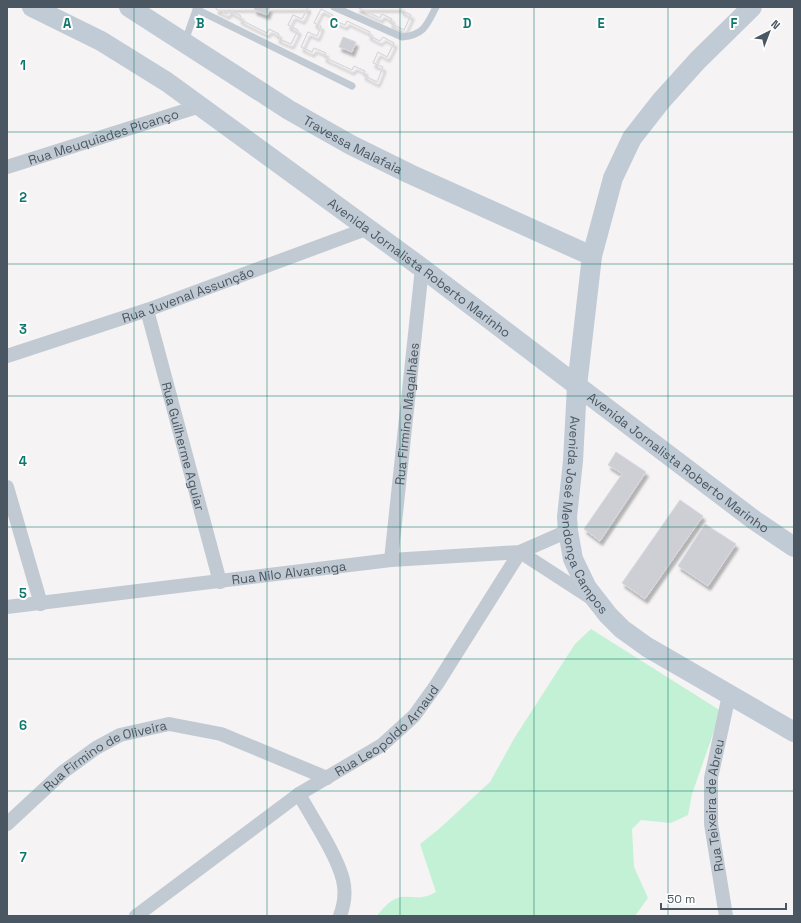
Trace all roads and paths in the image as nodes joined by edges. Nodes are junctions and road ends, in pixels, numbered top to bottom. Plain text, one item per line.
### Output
1 (32, 7) edge
2 (129, 7) edge
3 (334, 7) edge
4 (436, 7) edge
5 (752, 7) edge
6 (197, 8) edge
7 (184, 44) junction
8 (352, 86) dead end
9 (200, 106) junction
10 (7, 167) edge
11 (366, 229) junction
12 (592, 256) junction
13 (422, 268) junction
14 (147, 310) junction
15 (7, 356) edge
16 (577, 386) junction
17 (7, 487) edge
18 (568, 531) junction
19 (794, 547) edge
20 (520, 552) junction
21 (391, 560) junction
22 (220, 582) junction
23 (595, 600) junction
24 (41, 604) junction
25 (7, 607) edge
26 (729, 695) junction
27 (794, 732) edge
28 (327, 778) junction
29 (299, 794) junction
30 (7, 824) edge
31 (136, 916) edge
32 (340, 916) edge
33 (726, 916) edge

1 - 9 main road, Avenida Jornalista Roberto Marinho
2 - 7 main road, Travessa Malafaia
3 - 4 lane
5 - 12 main road, Avenida José Mendonça Campos
6 - 7 lane
6 - 8 lane
7 - 12 main road, Travessa Malafaia
9 - 10 street, Rua Meuquiades Picanço
9 - 11 main road, Avenida Jornalista Roberto Marinho
11 - 13 main road, Avenida Jornalista Roberto Marinho
11 - 14 street, Rua Juvenal Assunção
12 - 16 main road, Avenida José Mendonça Campos
13 - 16 main road, Avenida Jornalista Roberto Marinho
13 - 21 street, Rua Firmino Magalhães
14 - 15 street, Rua Juvenal Assunção
14 - 22 street, Rua Guilherme Aguiar
16 - 18 main road, Avenida José Mendonça Campos
16 - 19 main road, Avenida Jornalista Roberto Marinho
17 - 24 street
18 - 20 street, Rua Nilo Alvarenga
18 - 23 main road, Avenida José Mendonça Campos
20 - 21 street, Rua Nilo Alvarenga
20 - 23 street
20 - 28 street, Rua Leopoldo Arnaud
21 - 22 street, Rua Nilo Alvarenga
22 - 24 street, Rua Nilo Alvarenga
23 - 26 main road, Avenida José Mendonça Campos
24 - 25 street, Rua Nilo Alvarenga
26 - 27 main road, Avenida José Mendonça Campos
26 - 33 street, Rua Teixeira de Abreu
28 - 29 street, Rua Leopoldo Arnaud
28 - 30 street, Rua Firmino de Oliveira
29 - 31 street, Rua Leopoldo Arnaud
29 - 32 street

